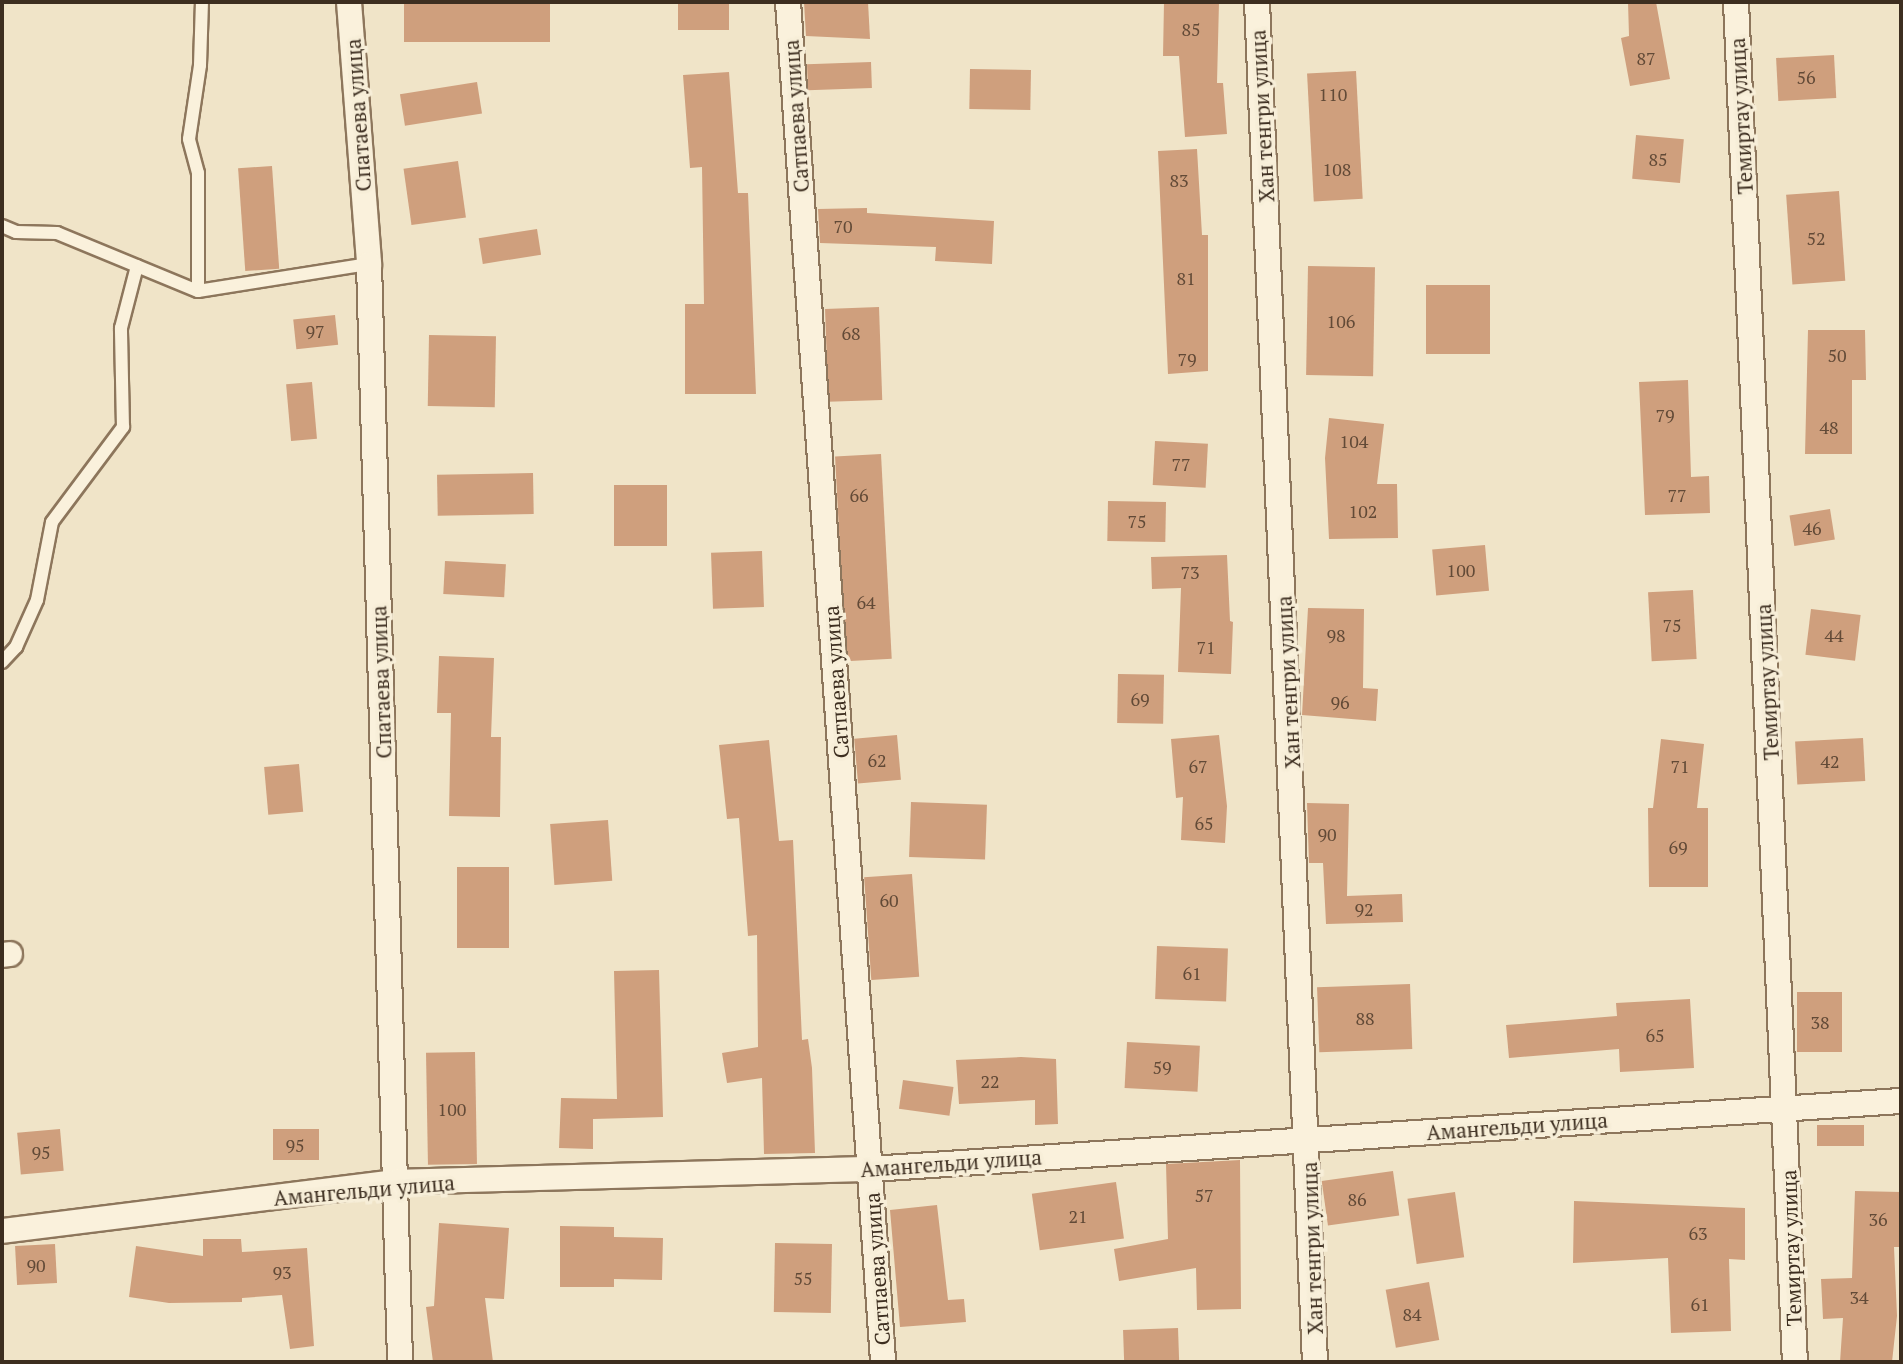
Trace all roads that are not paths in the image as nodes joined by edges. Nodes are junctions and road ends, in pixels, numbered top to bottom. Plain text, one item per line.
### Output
1 (202, 2) edge
2 (349, 2) edge
3 (788, 2) edge
4 (1257, 2) edge
5 (1736, 2) edge
6 (2, 226) edge
7 (369, 264) junction
8 (137, 266) junction
9 (198, 291) junction
10 (2, 662) edge
11 (1901, 1101) edge
12 (1787, 1109) junction
13 (1309, 1140) junction
14 (871, 1169) junction
15 (396, 1182) junction
16 (2, 1231) edge
17 (401, 1362) edge
18 (883, 1362) edge
19 (1315, 1362) edge
20 (1795, 1362) edge

1 - 9 lane
2 - 7 street, Спатаева улица
3 - 14 street, Сатпаева улица
4 - 13 street, Хан тенгри улица
5 - 12 street, Темиртау улица
6 - 8 lane
7 - 9 lane
7 - 15 street, Спатаева улица
8 - 9 lane
8 - 10 lane
11 - 12 street, Амангельди улица
12 - 13 street, Амангельди улица
12 - 20 street, Темиртау улица
13 - 14 street, Амангельди улица
13 - 19 street, Хан тенгри улица
14 - 15 street, Амангельди улица
14 - 18 street, Сатпаева улица
15 - 16 street, Амангельди улица
15 - 17 street, Спатаева улица

